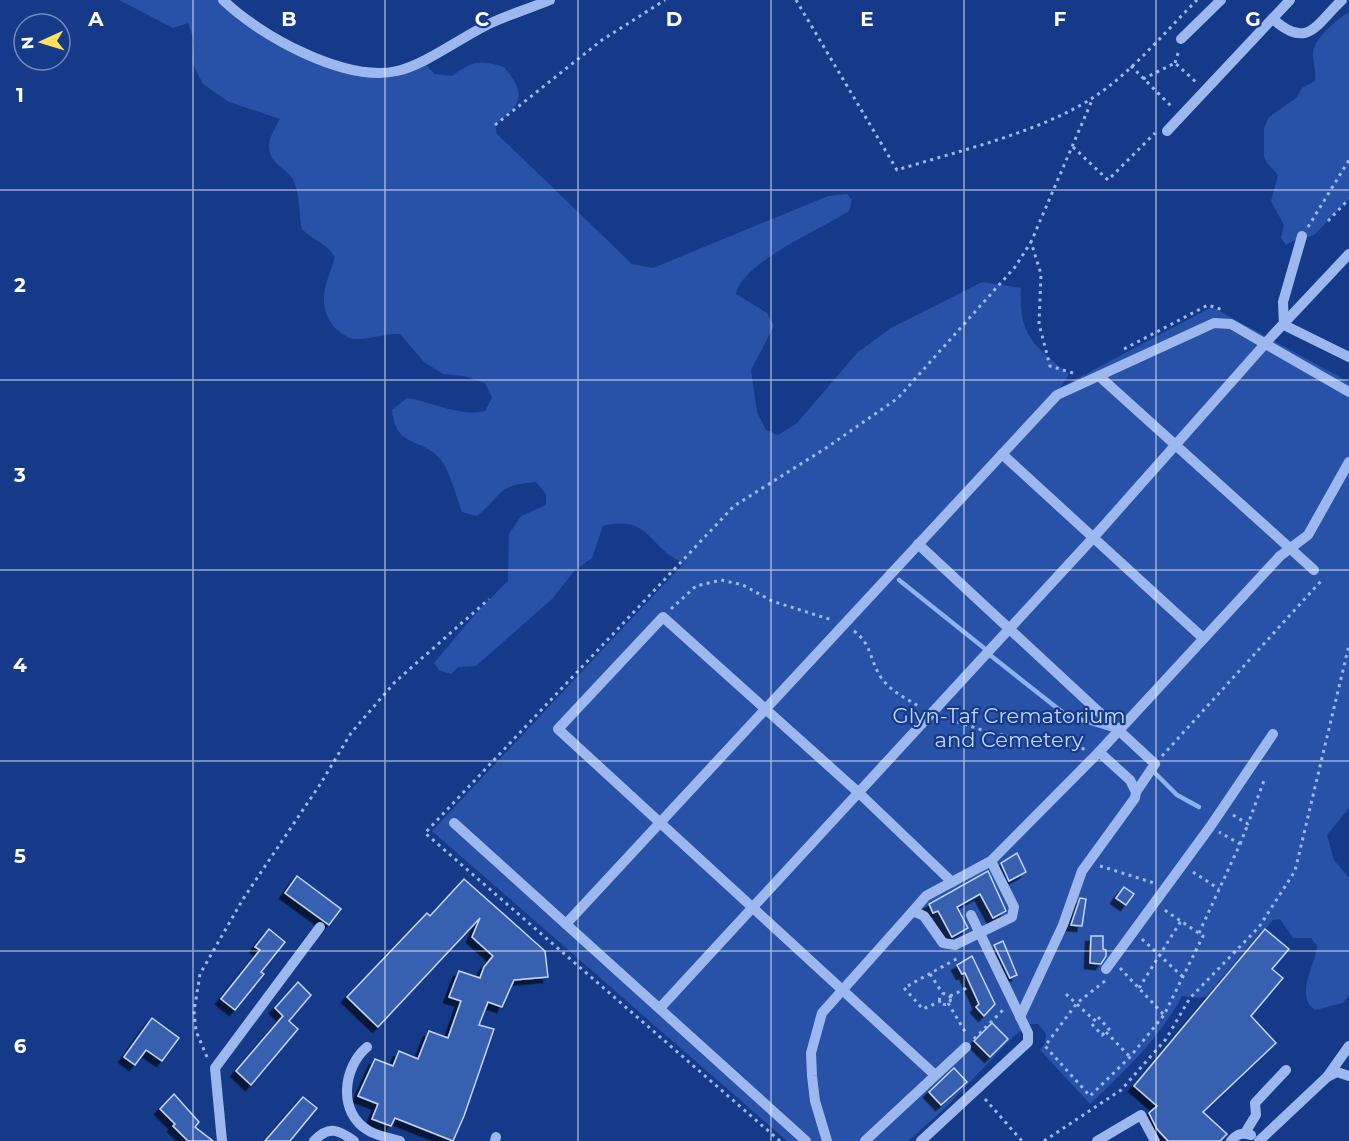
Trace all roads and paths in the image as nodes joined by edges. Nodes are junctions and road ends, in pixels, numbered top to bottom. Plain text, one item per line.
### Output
1 (223, 0) edge
2 (550, 0) edge
3 (665, 0) edge
4 (796, 0) edge
5 (1197, 0) edge
6 (1221, 0) edge
7 (1290, 0) edge
8 (1342, 0) edge
9 (1273, 19) junction
10 (1181, 39) dead end
11 (1131, 66) junction
12 (1143, 79) junction
13 (1205, 91) junction
14 (1093, 98) junction
15 (1182, 116) junction
16 (495, 125) dead end
17 (1167, 131) joint
18 (1073, 147) junction
19 (1349, 160) edge
20 (1349, 199) edge
21 (1328, 221) dead end
22 (1302, 236) joint
23 (1031, 242) junction
24 (1349, 254) edge
25 (1227, 312) dead end
26 (1284, 326) junction
27 (1267, 344) junction
28 (1118, 352) dead end
29 (1349, 357) edge
30 (1079, 372) dead end
31 (1099, 376) junction
32 (1349, 392) edge
33 (1176, 445) junction
34 (1002, 454) junction
35 (1349, 462) edge
36 (1093, 538) junction
37 (918, 544) junction
38 (1289, 549) junction
39 (1314, 570) joint
40 (489, 599) dead end
41 (663, 617) junction
42 (843, 624) junction
43 (1007, 629) junction
44 (1203, 638) junction
45 (1349, 645) edge
46 (765, 708) junction
47 (932, 713) junction
48 (1119, 730) junction
49 (1273, 734) dead end
50 (1099, 752) junction
51 (1155, 764) junction
52 (1265, 778) dead end
53 (1136, 792) junction
54 (859, 793) junction
55 (1221, 808) junction
56 (660, 822) junction
57 (454, 823) dead end
58 (1248, 824) junction
59 (1210, 827) junction
60 (1240, 844) junction
61 (991, 861) junction
62 (1087, 862) junction
63 (1182, 865) junction
64 (952, 882) junction
65 (1165, 889) junction
66 (1219, 889) junction
67 (1155, 903) junction
68 (752, 907) junction
69 (913, 911) junction
70 (971, 915) dead end
71 (1181, 921) junction
72 (566, 924) junction
73 (320, 927) dead end
74 (1134, 931) junction
75 (978, 933) junction
76 (1199, 934) junction
77 (1159, 955) junction
78 (959, 958) dead end
79 (1110, 972) junction
80 (930, 974) junction
81 (1183, 977) junction
82 (971, 987) dead end
83 (1139, 988) junction
84 (843, 990) junction
85 (943, 994) junction
86 (1066, 994) dead end
87 (950, 996) junction
88 (941, 1001) junction
89 (1012, 1002) junction
90 (948, 1004) junction
91 (1077, 1004) junction
92 (660, 1008) junction
93 (1164, 1015) junction
94 (1094, 1020) junction
95 (1022, 1022) junction
96 (1106, 1032) junction
97 (1349, 1046) edge
98 (367, 1047) dead end
99 (966, 1047) dead end
100 (1130, 1057) junction
101 (215, 1068) junction
102 (1286, 1070) dead end
103 (935, 1075) junction
104 (1349, 1076) edge
105 (1327, 1077) junction
106 (975, 1089) junction
107 (1245, 1133) junction
108 (222, 1141) edge
109 (314, 1141) edge
110 (354, 1141) edge
111 (400, 1141) edge
112 (780, 1141) edge
113 (806, 1141) edge
114 (827, 1141) edge
115 (865, 1141) edge
116 (921, 1141) edge
117 (1022, 1141) edge
118 (1044, 1141) edge
119 (1098, 1141) edge
120 (1155, 1141) edge
121 (1231, 1141) edge
122 (1259, 1141) edge

1 - 2 street
3 - 16 path
4 - 14 path
5 - 11 path
6 - 10 street
7 - 9 street
8 - 9 street
9 - 13 street
11 - 12 path
11 - 14 path
12 - 13 path
12 - 15 path
13 - 15 street
14 - 18 path
15 - 17 street
17 - 18 path
18 - 23 path
19 - 22 path
20 - 21 path
22 - 26 street
23 - 30 path
23 - 112 path
24 - 26 street
25 - 28 path
26 - 27 street
26 - 29 street
27 - 31 street
27 - 32 street
27 - 33 street
31 - 33 street
31 - 34 street
33 - 36 street
33 - 38 street
34 - 36 street
34 - 37 street
35 - 38 street
36 - 43 street
36 - 44 street
37 - 42 street
37 - 43 street
38 - 39 street
38 - 44 street
39 - 51 path
40 - 101 path
41 - 42 path
41 - 46 street
41 - 56 street
42 - 46 street
42 - 47 path
43 - 47 street
43 - 48 street
44 - 48 street
45 - 118 path
46 - 54 street
46 - 56 street
47 - 50 path
47 - 54 street
48 - 50 street
48 - 51 street
49 - 55 street
50 - 53 street
50 - 61 street
51 - 53 street
52 - 58 path
53 - 62 street
54 - 64 street
54 - 68 street
55 - 58 path
55 - 59 street
56 - 68 street
56 - 72 street
57 - 72 street
58 - 60 path
59 - 60 path
59 - 63 street
60 - 66 path
61 - 64 street
61 - 75 street
62 - 65 path
62 - 95 street
63 - 65 street
63 - 66 path
64 - 69 street
65 - 67 street
66 - 76 path
67 - 71 path
67 - 74 street
68 - 84 street
68 - 92 street
69 - 75 street
69 - 84 street
70 - 75 street
71 - 76 path
71 - 77 path
72 - 92 street
73 - 101 street
74 - 77 path
74 - 79 street
75 - 89 street
76 - 81 path
77 - 81 path
77 - 83 path
78 - 80 path
79 - 83 path
79 - 91 path
80 - 85 path
80 - 88 path
81 - 93 path
82 - 87 path
83 - 93 path
84 - 103 street
84 - 114 street
85 - 87 path
85 - 88 path
86 - 91 path
87 - 90 path
88 - 90 path
89 - 90 path
89 - 95 street
91 - 94 path
91 - 100 path
92 - 113 street
93 - 100 path
94 - 96 path
94 - 96 path
95 - 106 street
96 - 100 path
97 - 105 street
98 - 111 street
99 - 103 street
101 - 108 street
102 - 107 street
103 - 115 street
104 - 105 street
105 - 122 street
106 - 116 street
106 - 117 path
107 - 121 street
107 - 122 street
109 - 110 street
119 - 120 street

